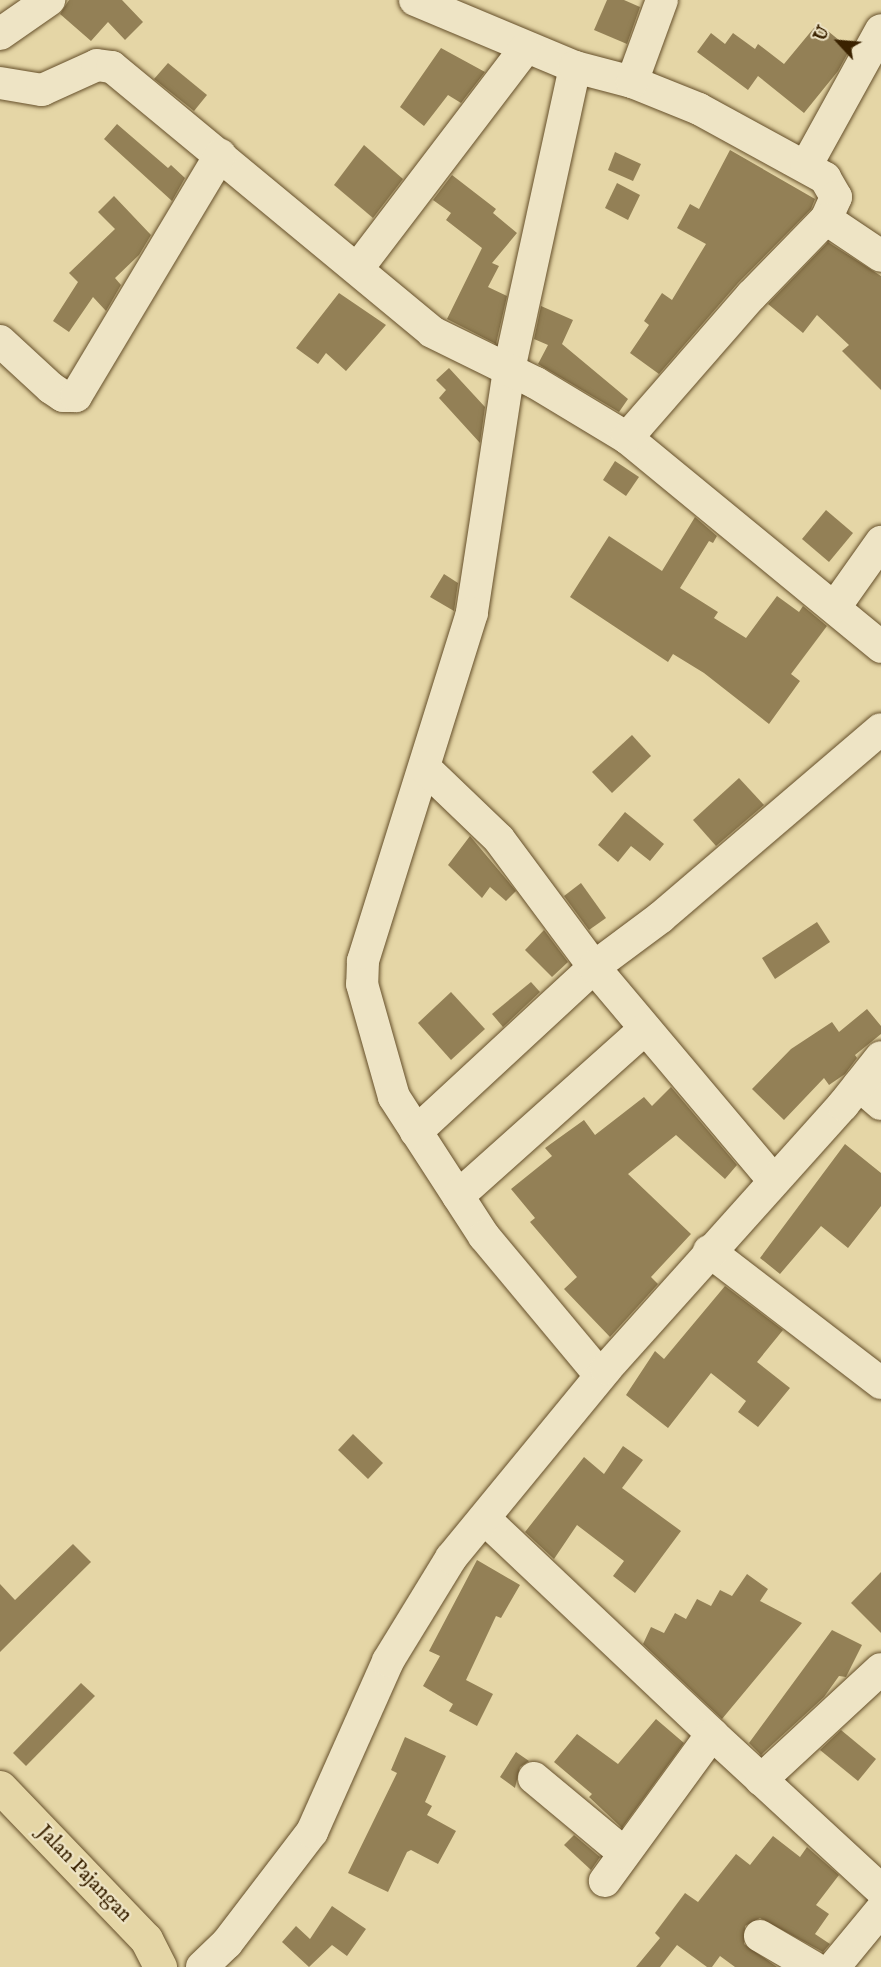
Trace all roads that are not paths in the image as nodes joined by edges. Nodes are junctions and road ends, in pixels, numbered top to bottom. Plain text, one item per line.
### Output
1 (49, 0) edge
2 (415, 0) edge
3 (662, 0) edge
4 (470, 12) edge
5 (881, 30) edge
6 (0, 34) edge
7 (525, 49) junction
8 (575, 67) junction
9 (632, 82) junction
10 (0, 83) edge
11 (220, 155) junction
12 (806, 166) junction
13 (826, 219) junction
14 (881, 256) edge
15 (358, 267) junction
16 (0, 341) edge
17 (508, 370) junction
18 (627, 438) junction
19 (881, 542) edge
20 (835, 607) junction
21 (881, 647) edge
22 (881, 729) edge
23 (425, 768) junction
24 (594, 967) junction
25 (645, 1029) junction
26 (881, 1057) edge
27 (870, 1094) edge
28 (416, 1132) junction
29 (774, 1181) junction
30 (458, 1196) junction
31 (709, 1251) junction
32 (600, 1375) junction
33 (881, 1383) edge
34 (485, 1519) junction
35 (881, 1669) edge
36 (712, 1734) junction
37 (534, 1778) dead end
38 (761, 1780) junction
39 (0, 1787) edge
40 (624, 1853) junction
41 (605, 1881) dead end
42 (881, 1890) edge
43 (881, 1910) edge
44 (760, 1936) dead end
45 (160, 1967) edge
46 (202, 1967) edge
47 (813, 1967) edge
48 (834, 1967) edge

1 - 6 street
2 - 4 street
3 - 9 street
4 - 7 street
5 - 12 street
7 - 8 street
7 - 15 street
8 - 9 street
8 - 17 street
9 - 12 street
10 - 11 street
11 - 15 street
11 - 16 street
12 - 13 street
13 - 14 street
13 - 18 street
15 - 17 street
17 - 18 street
17 - 23 street
18 - 20 street
19 - 20 street
20 - 21 street
22 - 24 street
23 - 24 street
23 - 28 street
24 - 25 street
24 - 28 street
25 - 29 street
25 - 30 street
26 - 27 street
27 - 29 street
28 - 30 street
29 - 31 street
30 - 32 street
31 - 32 street
31 - 33 street
32 - 34 street
34 - 36 street
34 - 46 street
35 - 38 street
36 - 38 street
36 - 40 street
37 - 40 street
38 - 42 street
39 - 45 main road, Jalan Pajangan
40 - 41 street
43 - 48 street
44 - 47 street

